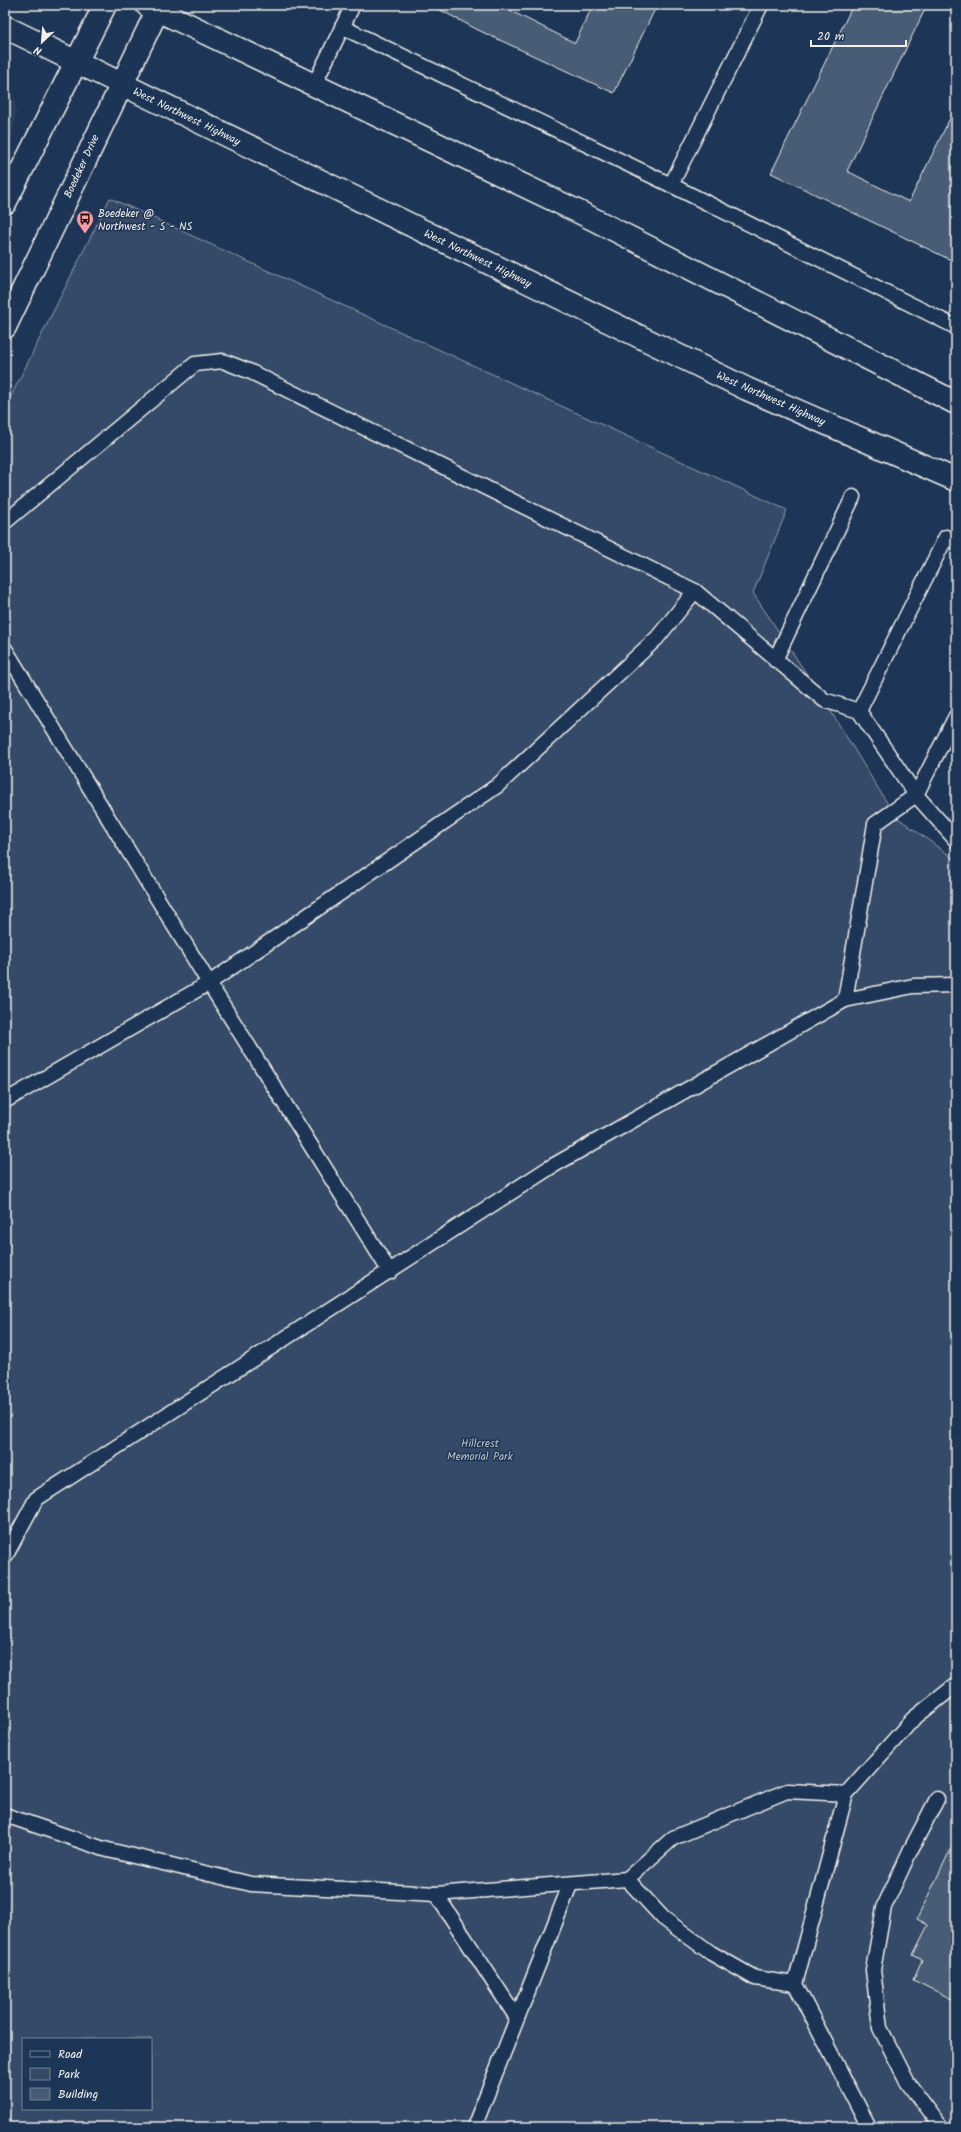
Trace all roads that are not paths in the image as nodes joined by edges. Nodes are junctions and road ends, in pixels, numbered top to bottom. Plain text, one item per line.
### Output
1 (105, 5) edge
2 (353, 5) edge
3 (761, 5) edge
4 (155, 7) edge
5 (5, 27) edge
6 (342, 27) junction
7 (76, 62) junction
8 (121, 84) junction
9 (314, 85) junction
10 (671, 186) junction
11 (5, 204) edge
12 (5, 327) edge
13 (956, 328) edge
14 (956, 403) edge
15 (956, 480) edge
16 (853, 497) dead end
17 (5, 522) edge
18 (951, 540) edge
19 (695, 591) junction
20 (5, 649) edge
21 (776, 660) junction
22 (859, 711) junction
23 (956, 716) edge
24 (916, 795) junction
25 (956, 840) edge
26 (210, 983) junction
27 (956, 985) edge
28 (845, 1000) junction
29 (5, 1101) edge
30 (390, 1272) junction
31 (5, 1557) edge
32 (956, 1685) edge
33 (846, 1794) junction
34 (937, 1799) dead end
35 (5, 1815) edge
36 (627, 1880) junction
37 (570, 1885) junction
38 (436, 1894) junction
39 (795, 1984) junction
40 (517, 2018) junction
41 (474, 2127) edge
42 (869, 2127) edge
43 (941, 2127) edge

1 - 7 main road
2 - 6 lane
3 - 10 lane
4 - 8 main road, Boedeker Drive
4 - 9 main road
5 - 7 main road, West Northwest Highway
6 - 9 lane
6 - 10 lane
7 - 8 main road, West Northwest Highway
7 - 11 main road
8 - 12 main road, Boedeker Drive
8 - 15 main road, West Northwest Highway
9 - 14 main road
10 - 13 lane
16 - 21 lane
17 - 19 lane
18 - 22 lane
19 - 21 lane
19 - 26 lane
20 - 26 lane
21 - 22 lane
22 - 24 lane
23 - 24 lane
24 - 25 lane
24 - 28 lane
26 - 29 lane
26 - 30 lane
27 - 28 lane
28 - 30 lane
30 - 31 lane
32 - 33 lane
33 - 36 lane
33 - 39 lane
34 - 43 lane
35 - 38 lane
36 - 37 lane
36 - 39 lane
37 - 38 lane
37 - 40 lane
38 - 40 lane
39 - 42 lane
40 - 41 lane

